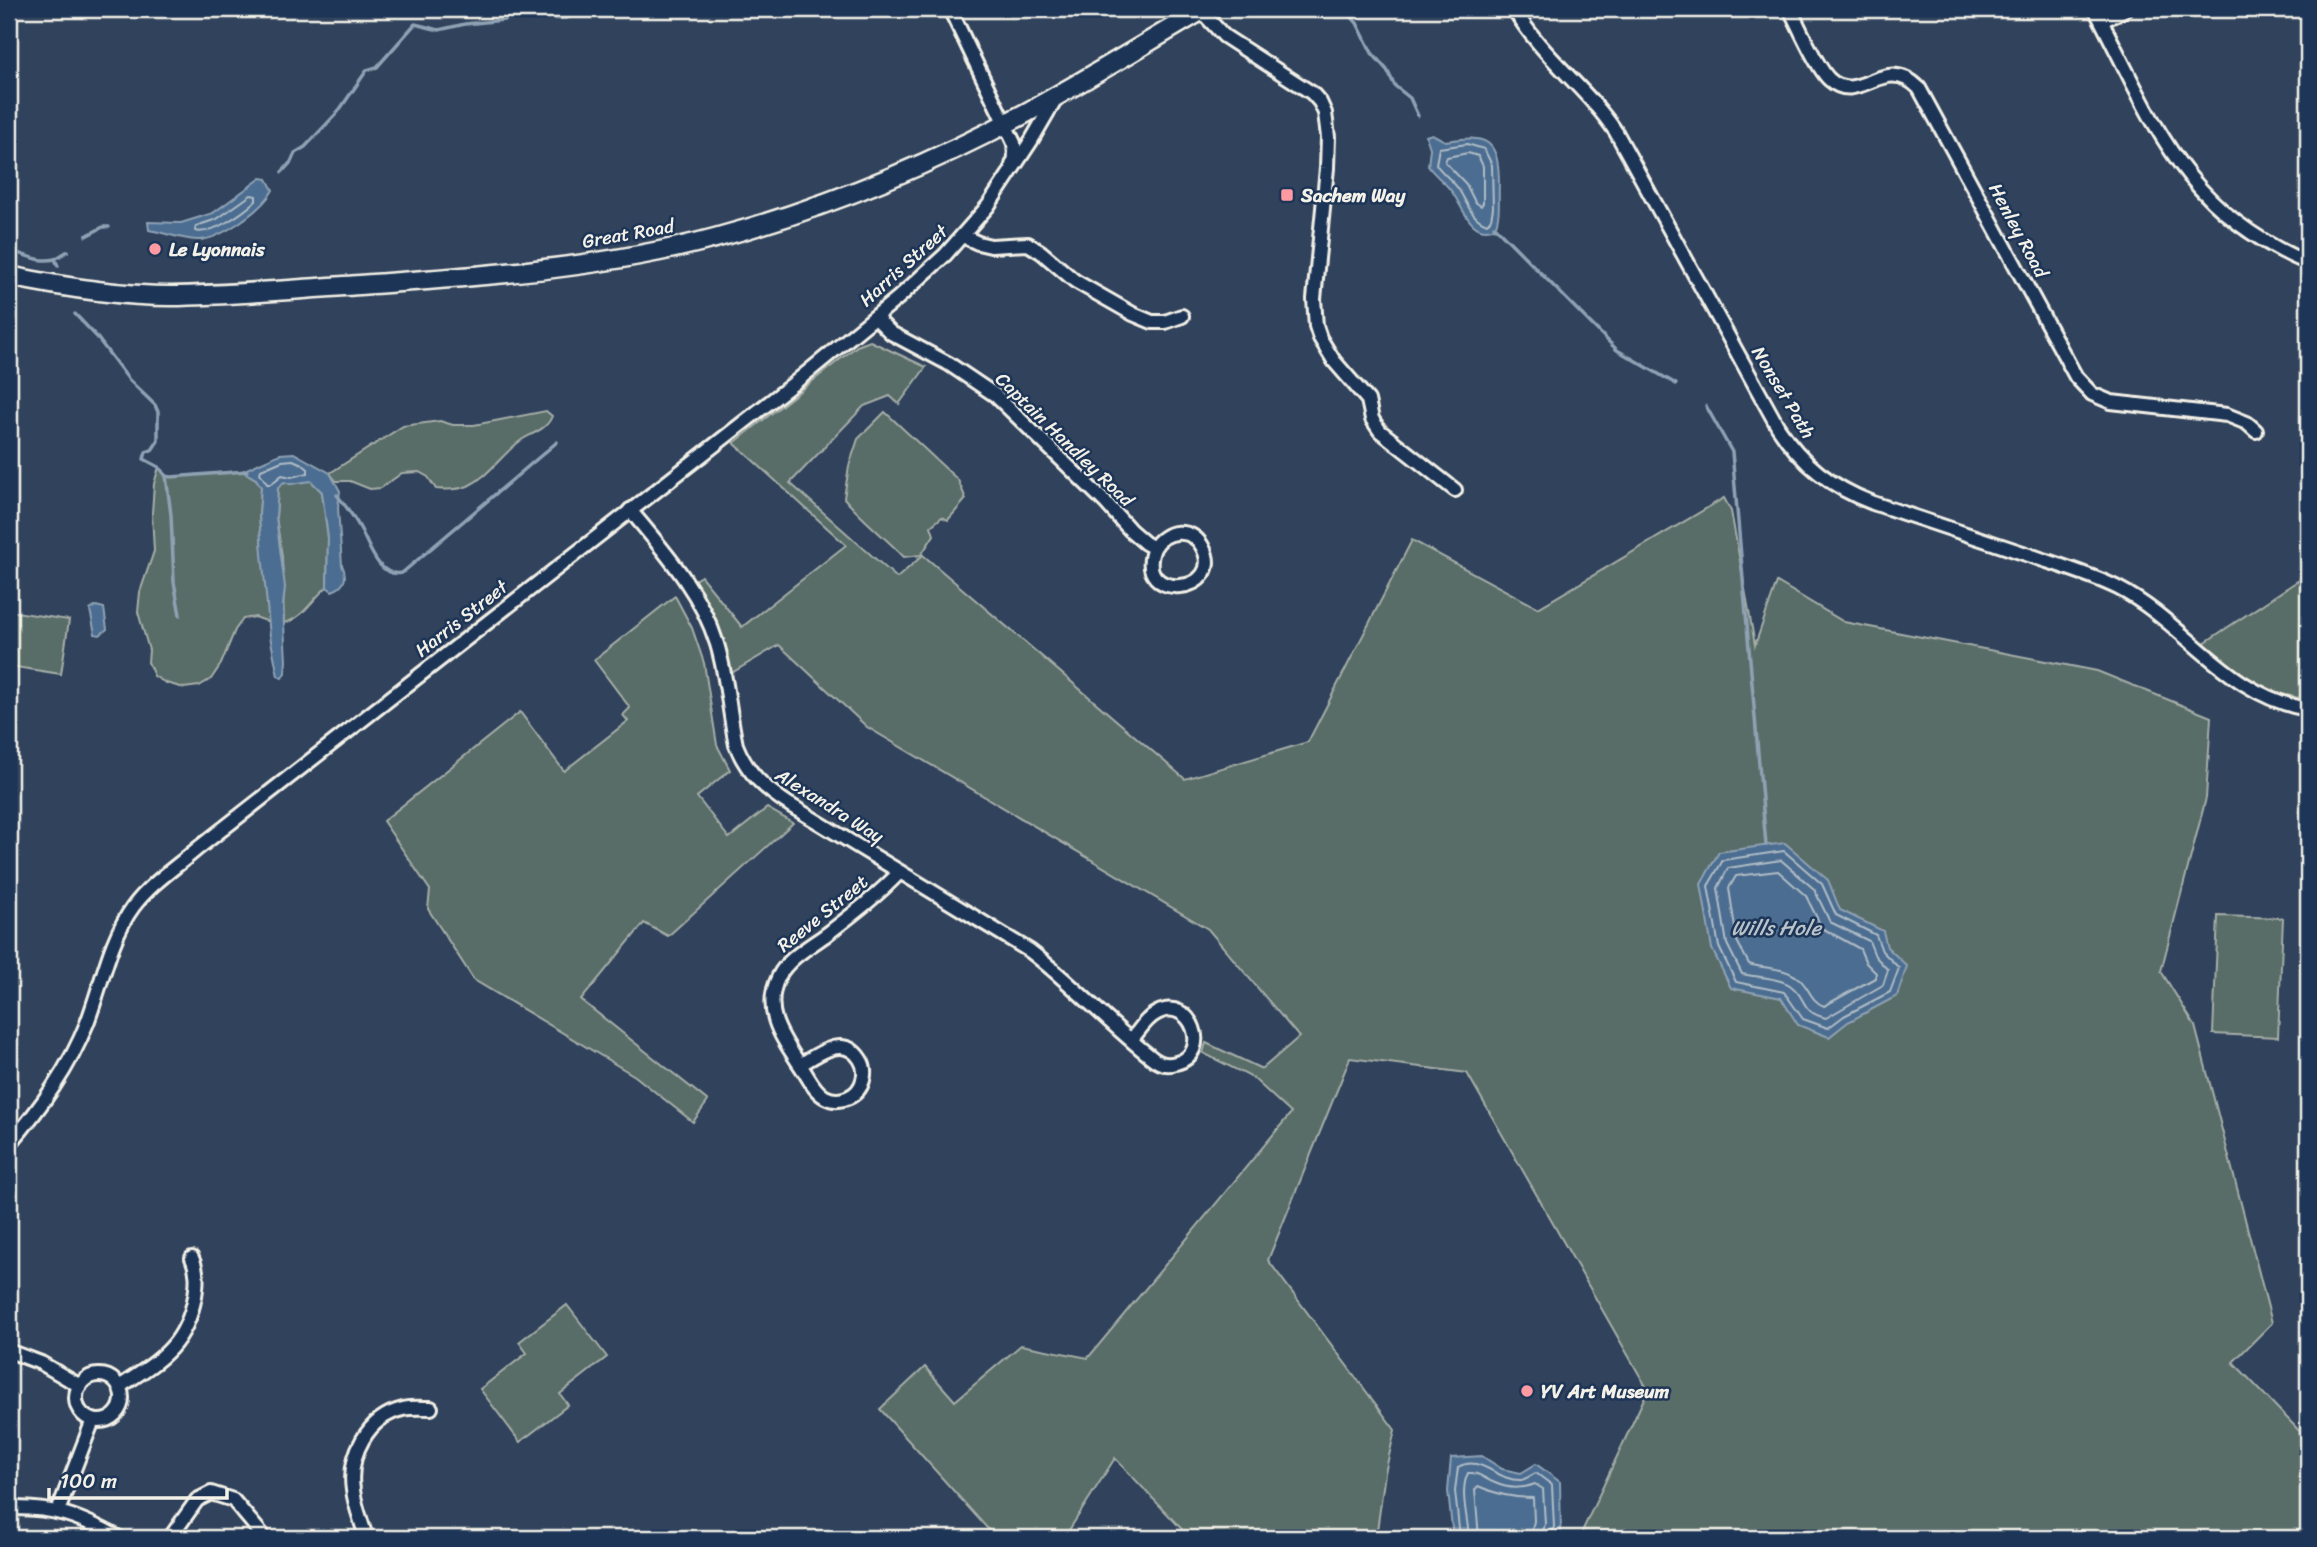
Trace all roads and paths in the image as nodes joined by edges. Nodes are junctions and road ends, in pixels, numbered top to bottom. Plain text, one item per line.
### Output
1 (950, 9) edge
2 (1514, 9) edge
3 (1790, 9) edge
4 (2095, 9) edge
5 (2126, 9) edge
6 (1202, 10) edge
7 (2102, 21) junction
8 (1058, 95) junction
9 (1006, 124) junction
10 (1009, 175) junction
11 (963, 236) junction
12 (2308, 262) edge
13 (9, 276) edge
14 (1182, 316) dead end
15 (875, 317) junction
16 (2256, 431) dead end
17 (1455, 490) dead end
18 (630, 510) junction
19 (1154, 548) junction
20 (2308, 709) edge
21 (900, 872) junction
22 (1131, 1040) junction
23 (800, 1065) junction
24 (9, 1145) edge
25 (192, 1258) dead end
26 (9, 1351) edge
27 (80, 1386) junction
28 (119, 1387) junction
29 (431, 1408) dead end
30 (93, 1420) junction
31 (9, 1508) edge
32 (58, 1511) junction
33 (119, 1538) edge
34 (170, 1538) edge
35 (265, 1538) edge
36 (366, 1538) edge

1 - 9 street
2 - 20 street, Nonset Path
3 - 16 street, Henley Road
4 - 7 street
5 - 7 street
6 - 8 main road, Great Road
6 - 17 street
7 - 12 street
8 - 9 main road, Great Road
8 - 10 street, Harris Street
9 - 10 street
9 - 13 main road, Great Road
10 - 11 street, Harris Street
11 - 14 street
11 - 15 street, Harris Street
15 - 18 street, Harris Street
15 - 19 street, Captain Handley Road
18 - 21 street, Alexandra Way
18 - 24 street, Harris Street
19 - 19 street
21 - 22 street, Alexandra Way
21 - 23 street, Reeve Street
22 - 22 street, Alexandra Way
23 - 23 street, Reeve Street
25 - 28 street
26 - 27 street
27 - 28 street
27 - 30 street
28 - 30 street
29 - 36 street
30 - 32 street
31 - 32 street
32 - 33 street
34 - 35 street

